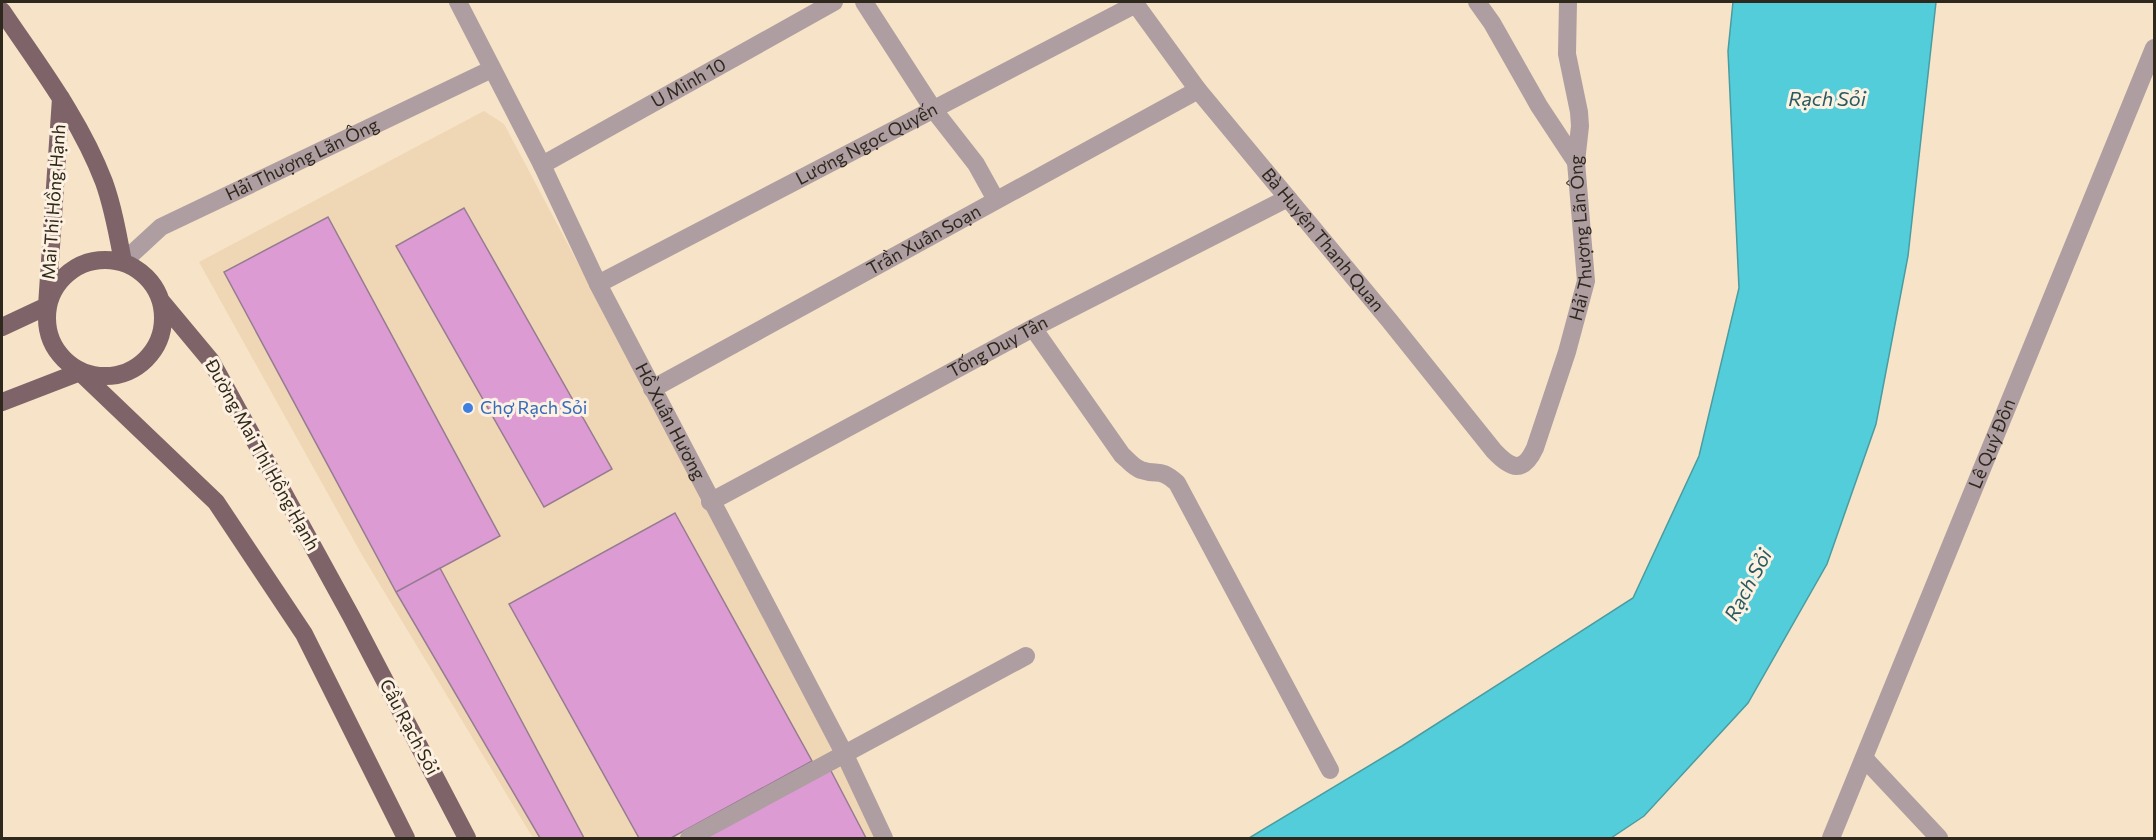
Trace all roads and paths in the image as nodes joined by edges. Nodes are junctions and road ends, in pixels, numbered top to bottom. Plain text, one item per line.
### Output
1 (458, 2) edge
2 (834, 2) edge
3 (864, 2) edge
4 (1477, 2) edge
5 (1568, 2) edge
6 (1135, 3) edge
7 (2, 11) edge
8 (2154, 48) edge
9 (492, 69) junction
10 (1197, 90) junction
11 (61, 98) junction
12 (933, 109) junction
13 (1576, 162) junction
14 (542, 165) junction
15 (1288, 198) junction
16 (996, 200) junction
17 (123, 262) junction
18 (598, 284) junction
19 (161, 301) junction
20 (47, 306) junction
21 (2, 327) edge
22 (1033, 327) junction
23 (80, 372) junction
24 (652, 388) junction
25 (2, 402) edge
26 (1522, 466) joint
27 (710, 502) junction
28 (351, 616) joint
29 (1026, 656) dead end
30 (845, 755) junction
31 (1863, 758) junction
32 (1330, 770) dead end
33 (406, 838) edge
34 (467, 838) edge
35 (689, 838) edge
36 (884, 838) edge
37 (1831, 838) edge
38 (1939, 838) edge

1 - 9 street, Hồ Xuân Hương
2 - 14 street, U Minh 10
3 - 12 street
4 - 13 street
5 - 13 street, Hải Thượng Lãn Ông
6 - 10 street, Bà Huyện Thanh Quan
6 - 12 street, Lương Ngọc Quyến
7 - 11 main road, Mai Thị Hồng Hạnh
8 - 31 street, Lê Quý Đôn
9 - 14 street, Hồ Xuân Hương
9 - 17 street, Hải Thượng Lãn Ông
10 - 15 street, Bà Huyện Thanh Quan
10 - 16 street, Trần Xuân Soạn
11 - 17 main road, Mai Thị Hồng Hạnh
11 - 20 main road, Mai Thị Hồng Hạnh
12 - 16 street
12 - 18 street, Lương Ngọc Quyến
13 - 26 street, Hải Thượng Lãn Ông
14 - 18 street, Hồ Xuân Hương
15 - 22 street, Tống Duy Tân
15 - 26 street, Bà Huyện Thanh Quan
16 - 24 street, Trần Xuân Soạn
17 - 19 main road
17 - 20 main road
18 - 24 street, Hồ Xuân Hương
19 - 23 main road
19 - 28 main road, Đường Mai Thị Hồng Hạnh
20 - 21 main road
20 - 23 main road
22 - 27 street, Tống Duy Tân
22 - 32 street
23 - 25 main road
23 - 33 main road
24 - 27 street, Hồ Xuân Hương
27 - 30 street, Hồ Xuân Hương
28 - 34 main road, Cầu Rạch Sỏi
29 - 30 street
30 - 35 street
30 - 36 street, Hồ Xuân Hương
31 - 37 street, Lê Quý Đôn
31 - 38 street

